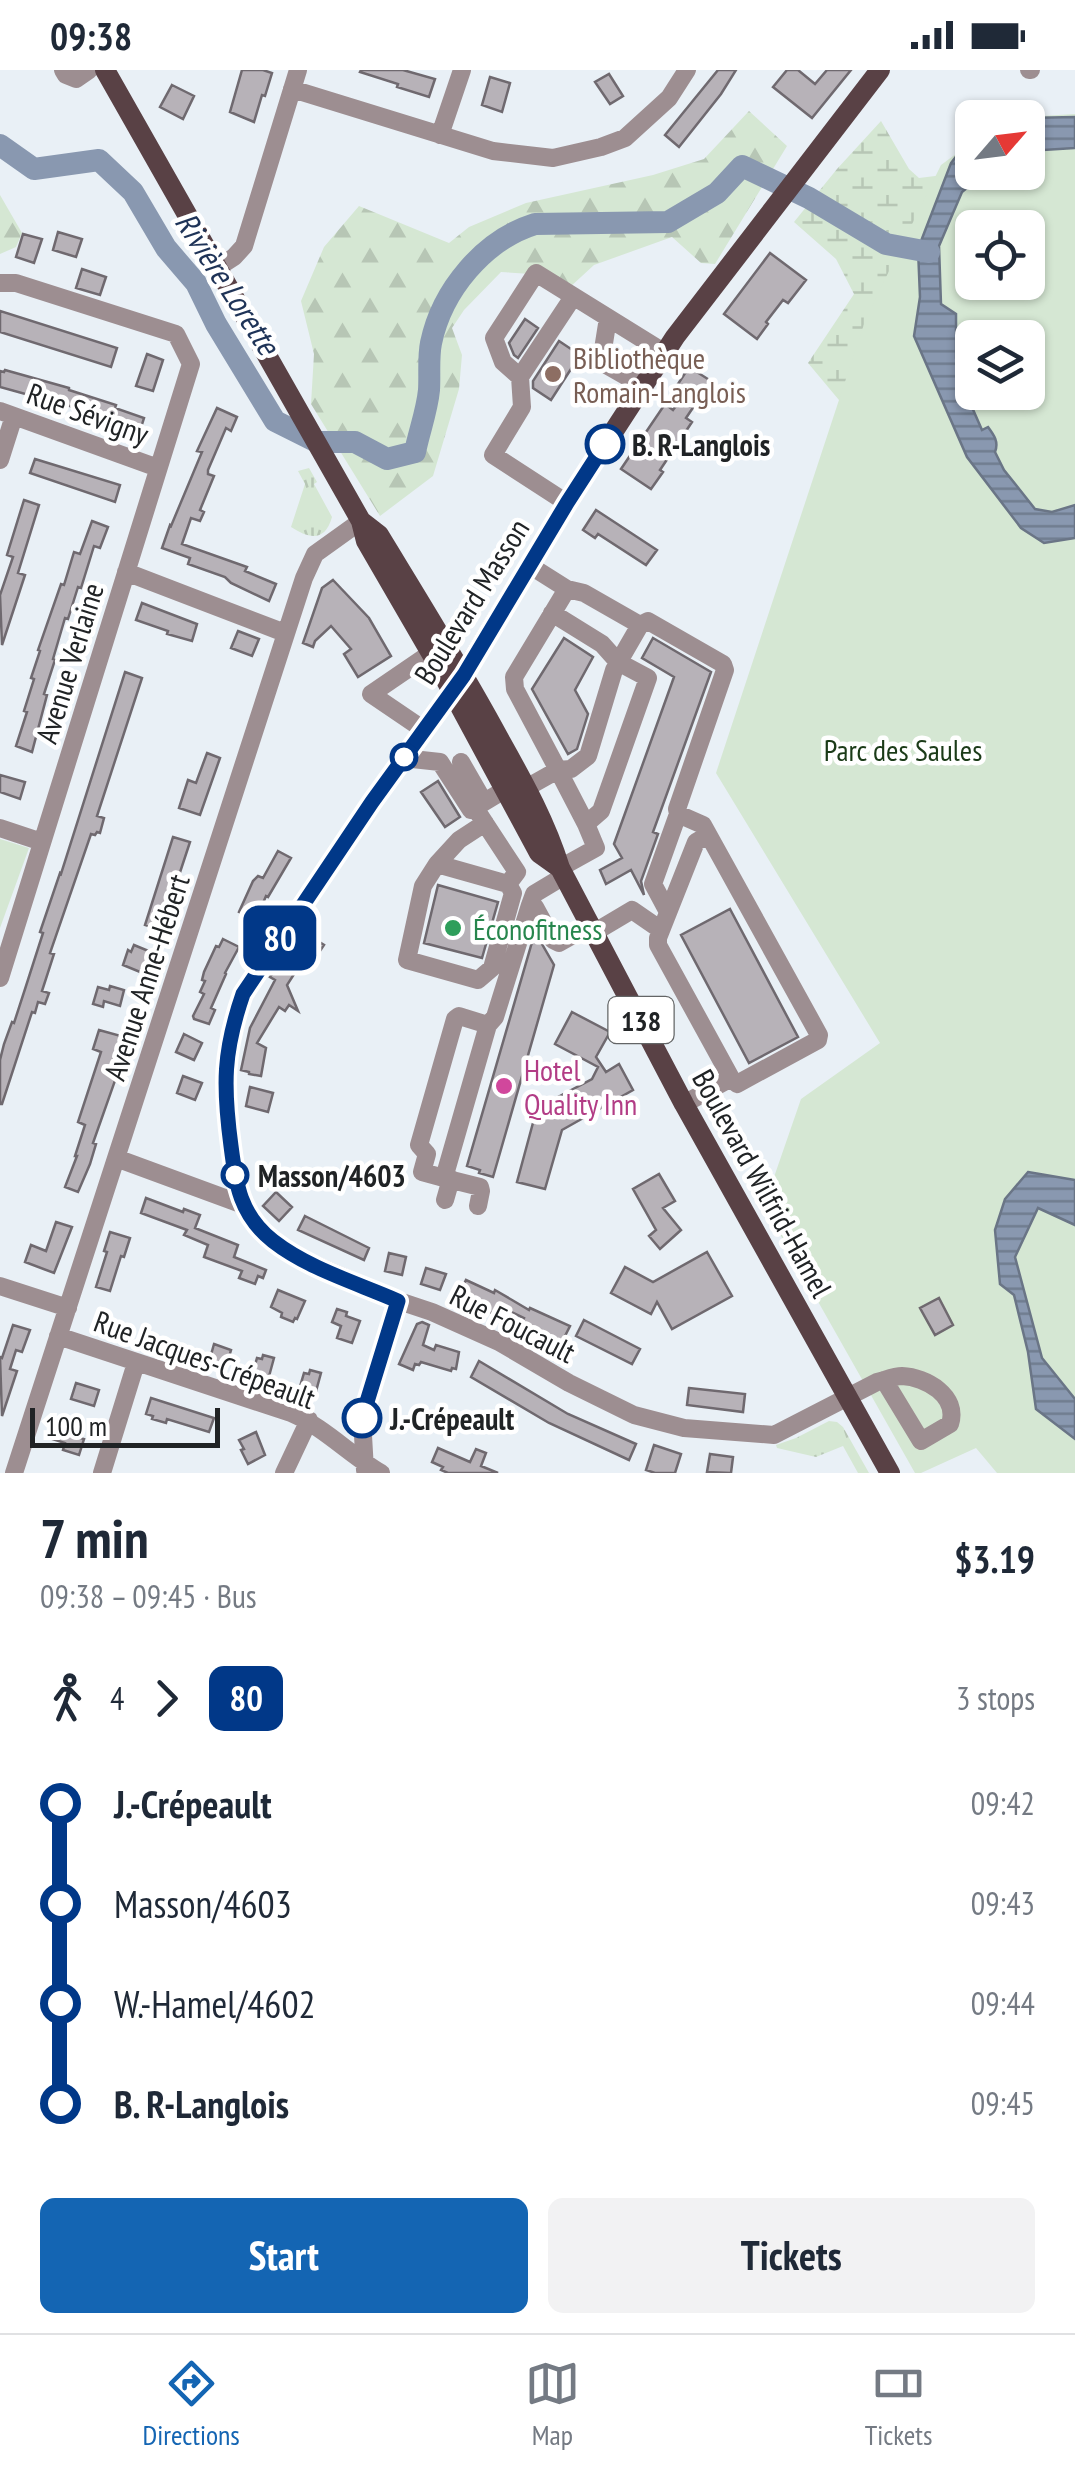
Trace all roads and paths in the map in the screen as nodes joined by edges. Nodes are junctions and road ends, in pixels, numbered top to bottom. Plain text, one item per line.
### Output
1 (63, 70) edge
2 (88, 70) edge
3 (105, 70) edge
4 (298, 70) edge
5 (462, 70) edge
6 (687, 70) edge
7 (880, 70) edge
8 (292, 89) junction
9 (440, 136) junction
10 (216, 268) junction
11 (0, 283) edge
12 (573, 297) junction
13 (608, 318) junction
14 (664, 353) junction
15 (520, 376) junction
16 (642, 386) junction
17 (7, 413) edge
18 (0, 460) edge
19 (158, 468) junction
20 (567, 503) junction
21 (361, 521) junction
22 (530, 565) junction
23 (126, 572) junction
24 (567, 589) junction
25 (552, 613) junction
26 (640, 624) junction
27 (285, 633) junction
28 (431, 654) junction
29 (618, 662) junction
30 (458, 684) junction
31 (424, 730) junction
32 (483, 748) junction
33 (403, 758) junction
34 (454, 766) junction
35 (558, 770) junction
36 (516, 788) junction
37 (482, 811) junction
38 (678, 814) junction
39 (586, 824) junction
40 (0, 828) edge
41 (526, 828) junction
42 (708, 835) junction
43 (42, 842) junction
44 (498, 843) junction
45 (539, 853) junction
46 (437, 864) junction
47 (562, 872) junction
48 (512, 878) junction
49 (530, 905) junction
50 (665, 921) junction
51 (593, 928) junction
52 (0, 978) edge
53 (488, 1025) junction
54 (731, 1078) junction
55 (684, 1104) junction
56 (116, 1158) junction
57 (448, 1179) junction
58 (445, 1200) dead end
59 (241, 1204) junction
60 (478, 1206) dead end
61 (0, 1286) edge
62 (398, 1301) junction
63 (68, 1308) junction
64 (58, 1336) junction
65 (136, 1363) junction
66 (884, 1380) dead end
67 (848, 1398) junction
68 (309, 1420) junction
69 (370, 1470) edge
70 (888, 1472) edge
71 (14, 1473) edge
72 (102, 1473) edge
73 (284, 1473) edge

1 - 2 street
3 - 10 main road, Boulevard Wilfrid-Hamel / 138
4 - 8 street
5 - 9 street
6 - 9 street
7 - 14 main road, Boulevard Masson
8 - 9 street
8 - 10 street
10 - 21 main road, Boulevard Wilfrid-Hamel / 138
11 - 19 street, Avenue Verlaine
12 - 13 street
12 - 15 street
12 - 15 street
13 - 14 street
13 - 16 street
14 - 16 main road, Boulevard Masson
15 - 20 street
16 - 20 main road, Boulevard Masson
17 - 18 street
17 - 19 street, Rue Sévigny
19 - 23 street, Avenue Verlaine
20 - 22 main road, Boulevard Masson
21 - 27 street, Avenue Anne-Hébert
21 - 28 main road, Boulevard Wilfrid-Hamel / 138
21 - 30 main road, Boulevard Wilfrid-Hamel / 138
22 - 24 street
22 - 30 main road, Boulevard Masson
23 - 27 street
23 - 43 street, Avenue Verlaine
24 - 25 street
24 - 26 street
25 - 29 street
25 - 35 street
26 - 29 street
26 - 38 street
27 - 56 street, Avenue Anne-Hébert
28 - 30 main road, Boulevard Wilfrid-Hamel / 138
28 - 31 street
29 - 35 street
29 - 39 street
30 - 31 street, Boulevard Masson
30 - 32 main road, Boulevard Wilfrid-Hamel / 138
30 - 36 main road, Boulevard Wilfrid-Hamel / 138
31 - 33 street, Boulevard Masson
32 - 34 street
32 - 36 main road, Boulevard Wilfrid-Hamel / 138
33 - 34 street
33 - 59 street, Boulevard Masson
34 - 37 street
35 - 36 street
35 - 39 street
36 - 37 street
36 - 41 main road, Boulevard Wilfrid-Hamel / 138
36 - 47 main road, Boulevard Wilfrid-Hamel / 138
37 - 44 street
37 - 46 street
38 - 42 street
38 - 50 street
39 - 47 street
40 - 43 street
41 - 44 street
41 - 45 main road, Boulevard Wilfrid-Hamel / 138
42 - 50 street
42 - 54 street
43 - 52 street, Avenue Verlaine
44 - 48 street
45 - 47 main road, Boulevard Wilfrid-Hamel / 138
45 - 48 street
46 - 48 street
46 - 48 street
47 - 49 street
47 - 51 main road, Boulevard Wilfrid-Hamel / 138
49 - 51 street
49 - 53 street
50 - 51 street
50 - 54 street
51 - 55 main road, Boulevard Wilfrid-Hamel / 138
53 - 57 street
53 - 57 street
54 - 55 street
55 - 67 main road, Boulevard Wilfrid-Hamel / 138
56 - 59 street, Rue Foucault
56 - 63 street, Avenue Anne-Hébert
57 - 58 street
57 - 60 street
59 - 62 street, Rue Foucault
61 - 63 street, Rue Jacques-Crépeault
62 - 67 street, Rue Foucault
62 - 69 street
63 - 64 street, Avenue Anne-Hébert
64 - 65 street, Rue Jacques-Crépeault
64 - 71 street, Avenue Anne-Hébert
65 - 68 street, Rue Jacques-Crépeault
65 - 72 street
66 - 67 street, Rue Foucault
67 - 70 main road, Boulevard Wilfrid-Hamel / 138
68 - 69 street, Rue Jacques-Crépeault
68 - 73 street

